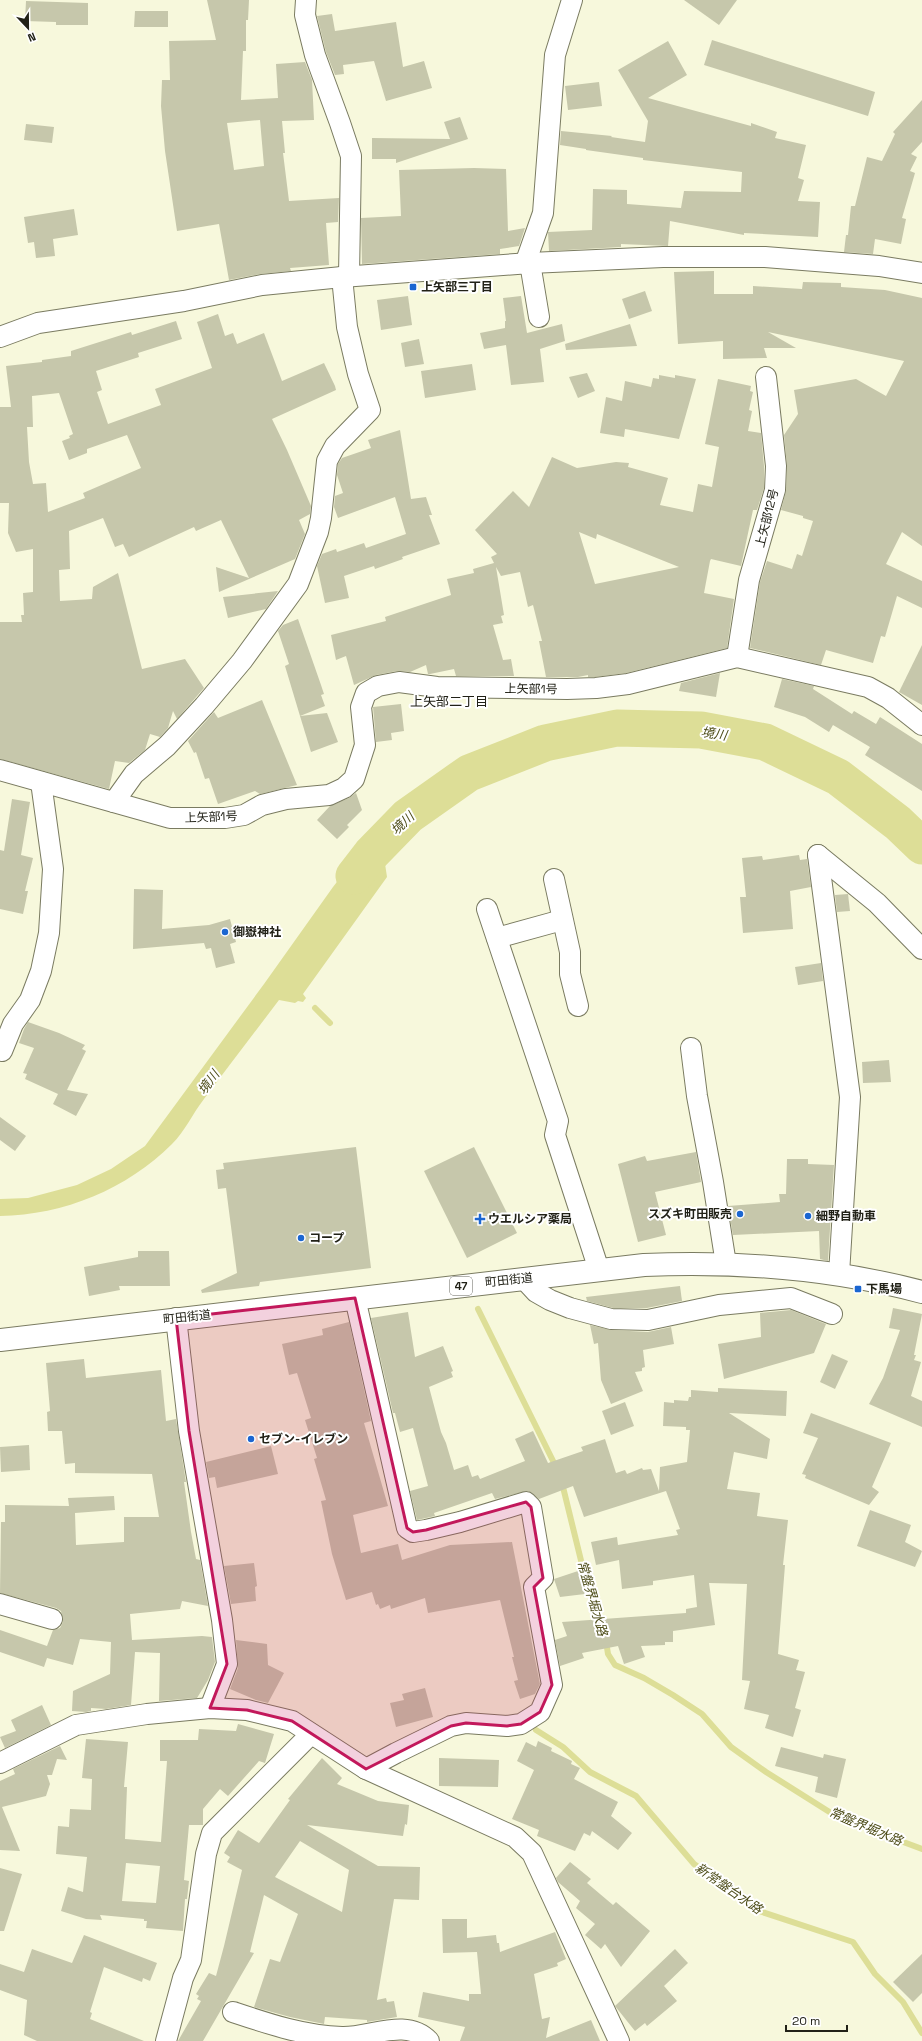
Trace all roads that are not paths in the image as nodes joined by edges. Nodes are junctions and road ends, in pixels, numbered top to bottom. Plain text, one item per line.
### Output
1 (306, 0) edge
2 (572, 0) edge
3 (527, 264) junction
4 (922, 273) edge
5 (346, 276) junction
6 (539, 317) dead end
7 (0, 337) edge
8 (766, 377) dead end
9 (737, 657) junction
10 (922, 725) edge
11 (0, 770) edge
12 (41, 782) junction
13 (114, 802) junction
14 (554, 879) dead end
15 (488, 909) dead end
16 (562, 920) junction
17 (497, 938) junction
18 (922, 949) edge
19 (578, 1006) dead end
20 (691, 1048) dead end
21 (2, 1051) dead end
22 (726, 1264) junction
23 (599, 1270) junction
24 (839, 1274) junction
25 (524, 1279) junction
26 (922, 1292) edge
27 (355, 1298) junction
28 (832, 1314) dead end
29 (176, 1318) junction
30 (0, 1340) edge
31 (0, 1604) edge
32 (52, 1619) dead end
33 (210, 1708) junction
34 (311, 1734) junction
35 (0, 1763) edge
36 (366, 1770) junction
37 (233, 2012) dead end
38 (166, 2041) edge
39 (429, 2041) edge
40 (619, 2041) edge

1 - 5 street
2 - 3 street
3 - 4 street
3 - 5 street
3 - 6 street
5 - 7 street
5 - 13 street
8 - 9 street, 上矢部12号
9 - 10 street, 上矢部1号
9 - 13 street, 上矢部1号
11 - 12 street, 上矢部1号
12 - 13 street, 上矢部1号
12 - 21 street
14 - 16 street
15 - 17 street
16 - 17 street
16 - 19 street
17 - 23 street
18 - 24 street
20 - 22 street
22 - 23 main road, 町田街道 / 47
22 - 24 main road, 町田街道 / 47
23 - 25 main road, 町田街道 / 47
24 - 26 main road, 町田街道 / 47
25 - 27 main road, 町田街道 / 47
25 - 28 street
27 - 29 main road, 町田街道 / 47
27 - 36 street
29 - 30 main road, 町田街道 / 47
29 - 33 street
31 - 32 street
33 - 34 street
33 - 35 street
34 - 36 street
34 - 38 street
36 - 40 street
37 - 39 street

